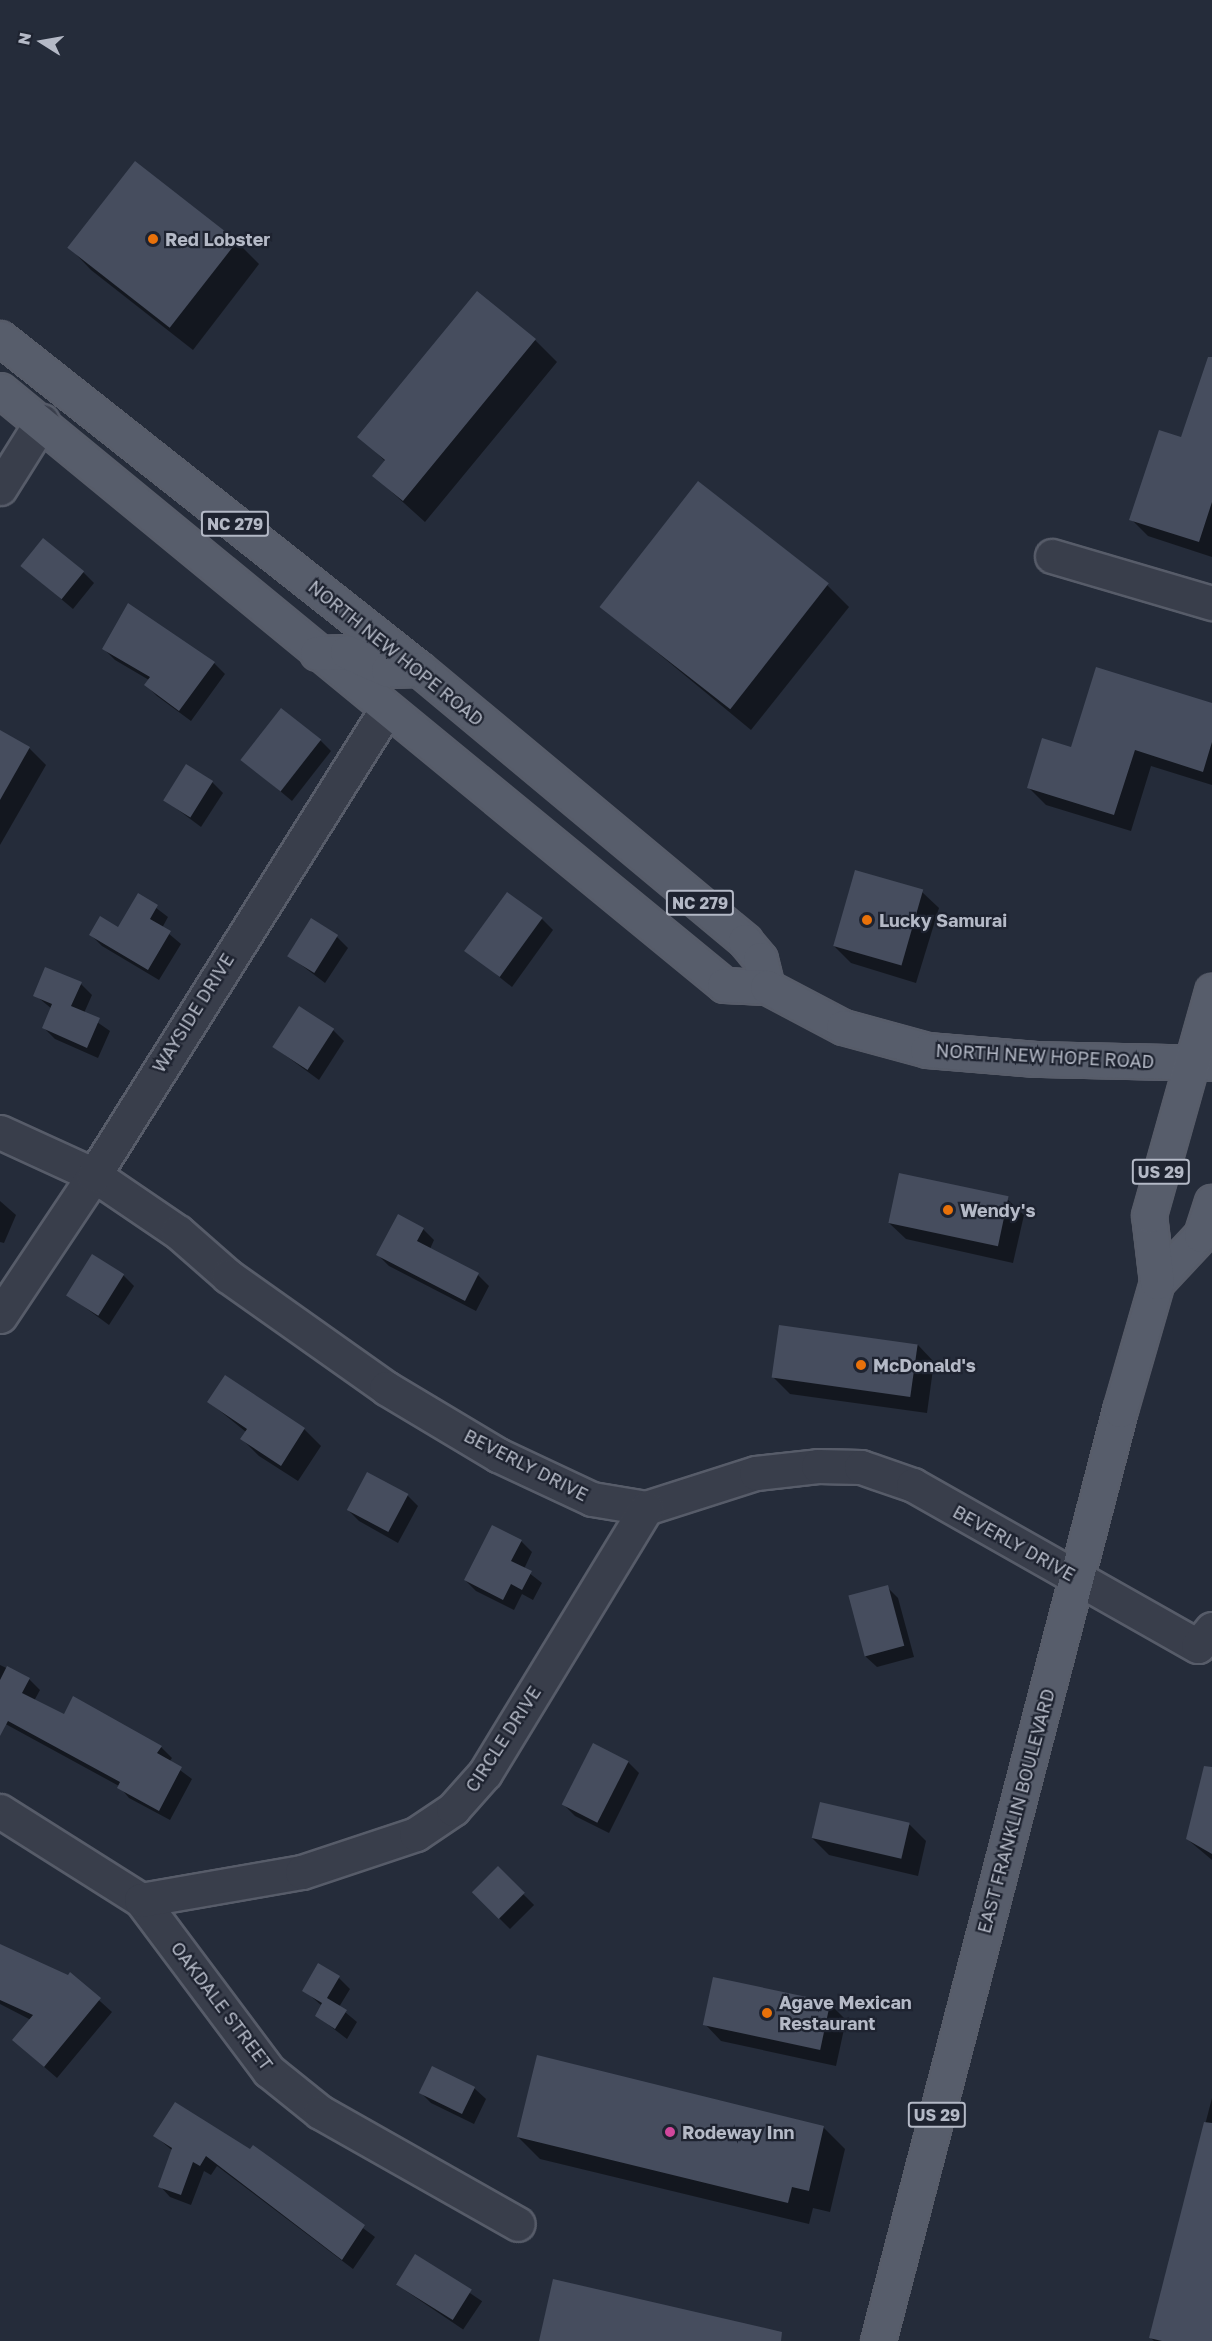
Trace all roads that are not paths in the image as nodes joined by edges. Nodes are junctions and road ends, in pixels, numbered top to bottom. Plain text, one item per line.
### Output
1 (0, 338) edge
2 (0, 390) edge
3 (42, 421) junction
4 (0, 488) edge
5 (1052, 556) dead end
6 (1212, 603) edge
7 (316, 653) junction
8 (419, 669) junction
9 (386, 710) junction
10 (767, 987) junction
11 (1212, 991) edge
12 (1202, 1063) edge
13 (0, 1132) edge
14 (94, 1174) junction
15 (1212, 1202) edge
16 (1157, 1282) junction
17 (0, 1316) edge
18 (646, 1509) junction
19 (1077, 1577) junction
20 (1205, 1637) edge
21 (0, 1811) edge
22 (141, 1900) junction
23 (518, 2224) dead end
24 (879, 2341) edge

1 - 8 main road, NORTH NEW HOPE ROAD / NC 279
2 - 3 main road, NORTH NEW HOPE ROAD
3 - 4 street
3 - 7 main road, NORTH NEW HOPE ROAD
5 - 6 street
7 - 8 main road
7 - 9 main road, NORTH NEW HOPE ROAD
8 - 10 main road, NORTH NEW HOPE ROAD / NC 279
9 - 10 main road, NORTH NEW HOPE ROAD
9 - 14 street, WAYSIDE DRIVE
10 - 12 main road, NORTH NEW HOPE ROAD
11 - 12 main road, EAST FRANKLIN BOULEVARD / US 29
12 - 16 main road, EAST FRANKLIN BOULEVARD / US 29
13 - 14 street, BEVERLY DRIVE
14 - 17 street, WAYSIDE DRIVE
14 - 18 street, BEVERLY DRIVE
15 - 16 main road, EAST FRANKLIN BOULEVARD / US 29
16 - 19 main road, EAST FRANKLIN BOULEVARD / US 29
18 - 19 street, BEVERLY DRIVE
18 - 22 street, CIRCLE DRIVE
19 - 20 street, BEVERLY DRIVE
19 - 24 main road, EAST FRANKLIN BOULEVARD / US 29
21 - 22 street, OAKDALE STREET
22 - 23 street, OAKDALE STREET

